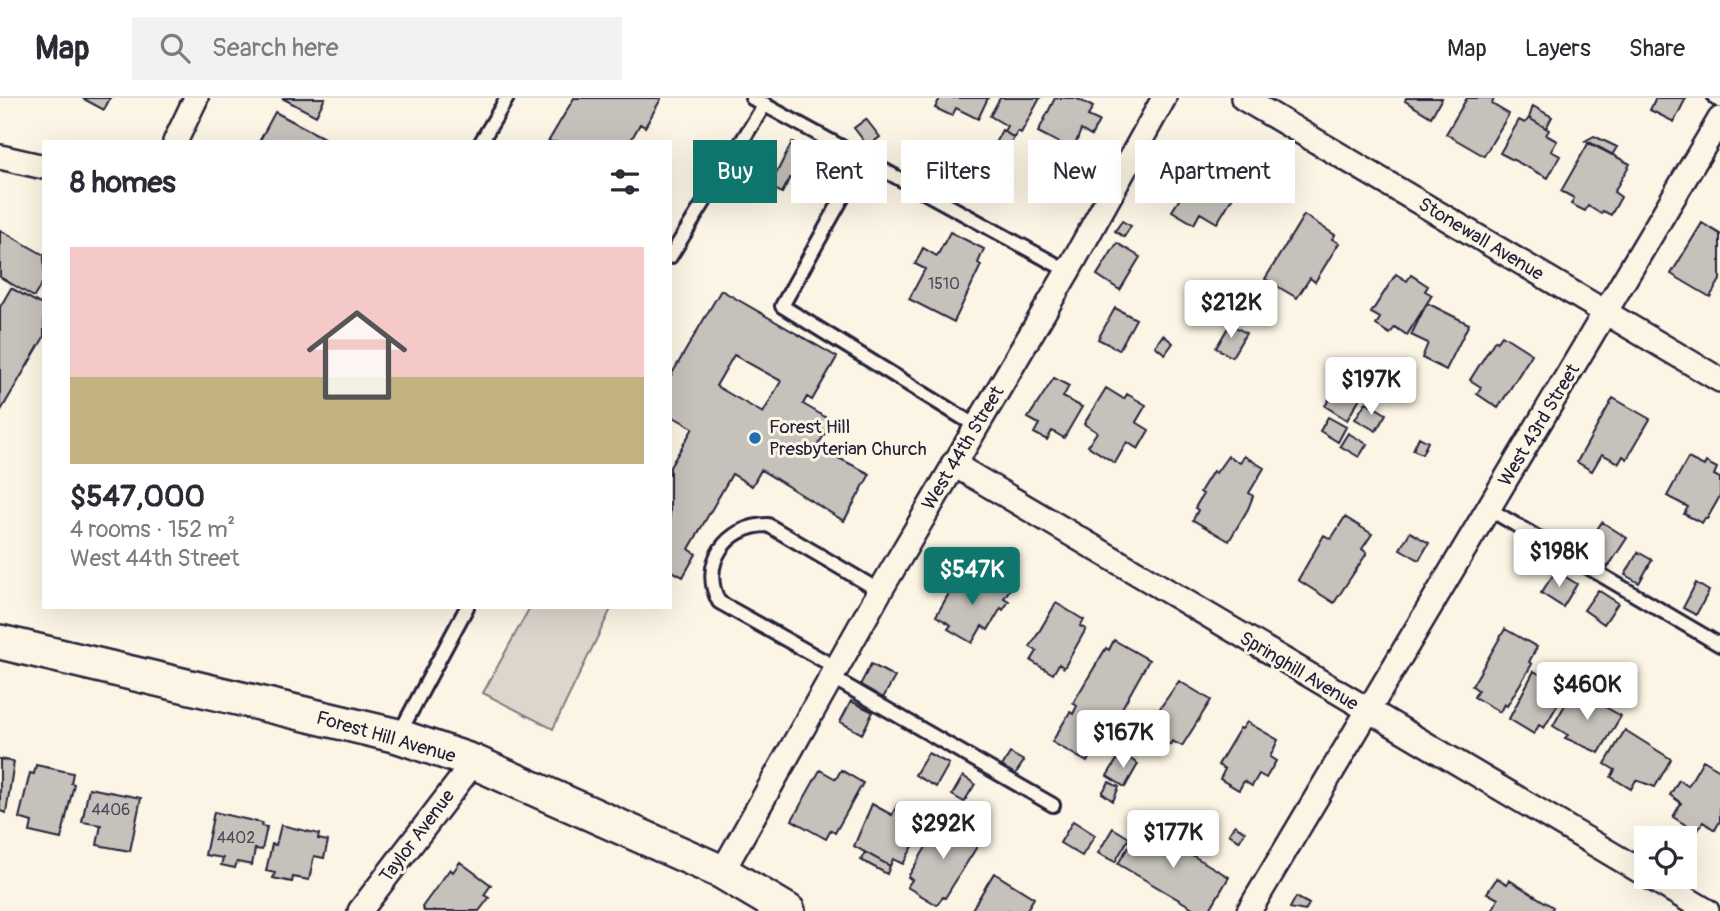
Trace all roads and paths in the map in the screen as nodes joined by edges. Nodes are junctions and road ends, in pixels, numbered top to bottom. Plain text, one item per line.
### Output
1 (196, 98) edge
2 (507, 98) edge
3 (752, 98) edge
4 (1164, 98) edge
5 (1243, 98) edge
6 (1715, 98) edge
7 (1720, 101) edge
8 (765, 104) junction
9 (1720, 120) edge
10 (176, 140) edge
11 (482, 140) edge
12 (830, 140) edge
13 (0, 157) edge
14 (42, 167) edge
15 (887, 172) edge
16 (839, 203) edge
17 (672, 254) edge
18 (1068, 271) junction
19 (1606, 313) junction
20 (1720, 380) edge
21 (976, 426) junction
22 (953, 464) junction
23 (1489, 509) junction
24 (880, 590) junction
25 (466, 609) edge
26 (0, 642) edge
27 (1720, 645) edge
28 (834, 672) junction
29 (1366, 711) junction
30 (398, 736) junction
31 (474, 762) junction
32 (1053, 806) dead end
33 (1634, 868) edge
34 (722, 872) junction
35 (1670, 889) edge
36 (360, 911) edge
37 (789, 911) edge
38 (1249, 911) edge
39 (1707, 911) edge

1 - 10 street
2 - 11 lane
3 - 8 lane
4 - 18 street, West 44th Street
5 - 19 street, Stonewall Avenue
6 - 7 lane
8 - 12 lane
8 - 17 lane
9 - 19 street, West 43rd Street
13 - 14 street
15 - 18 lane
16 - 21 lane
18 - 21 street, West 44th Street
19 - 20 street, Stonewall Avenue
19 - 23 street, West 43rd Street
21 - 22 street, West 44th Street
22 - 24 street, West 44th Street
22 - 29 street, Springhill Avenue
23 - 27 lane
23 - 29 street, West 43rd Street
24 - 28 street, West 44th Street
24 - 28 lane
25 - 30 lane
26 - 30 main road, Forest Hill Avenue
28 - 32 lane
28 - 34 street, West 44th Street
29 - 33 street, Springhill Avenue
29 - 38 street, West 43rd Street
30 - 31 main road, Forest Hill Avenue
31 - 34 main road, Forest Hill Avenue
31 - 36 street, Taylor Avenue
34 - 37 main road, Forest Hill Avenue
35 - 39 street, Springhill Avenue

